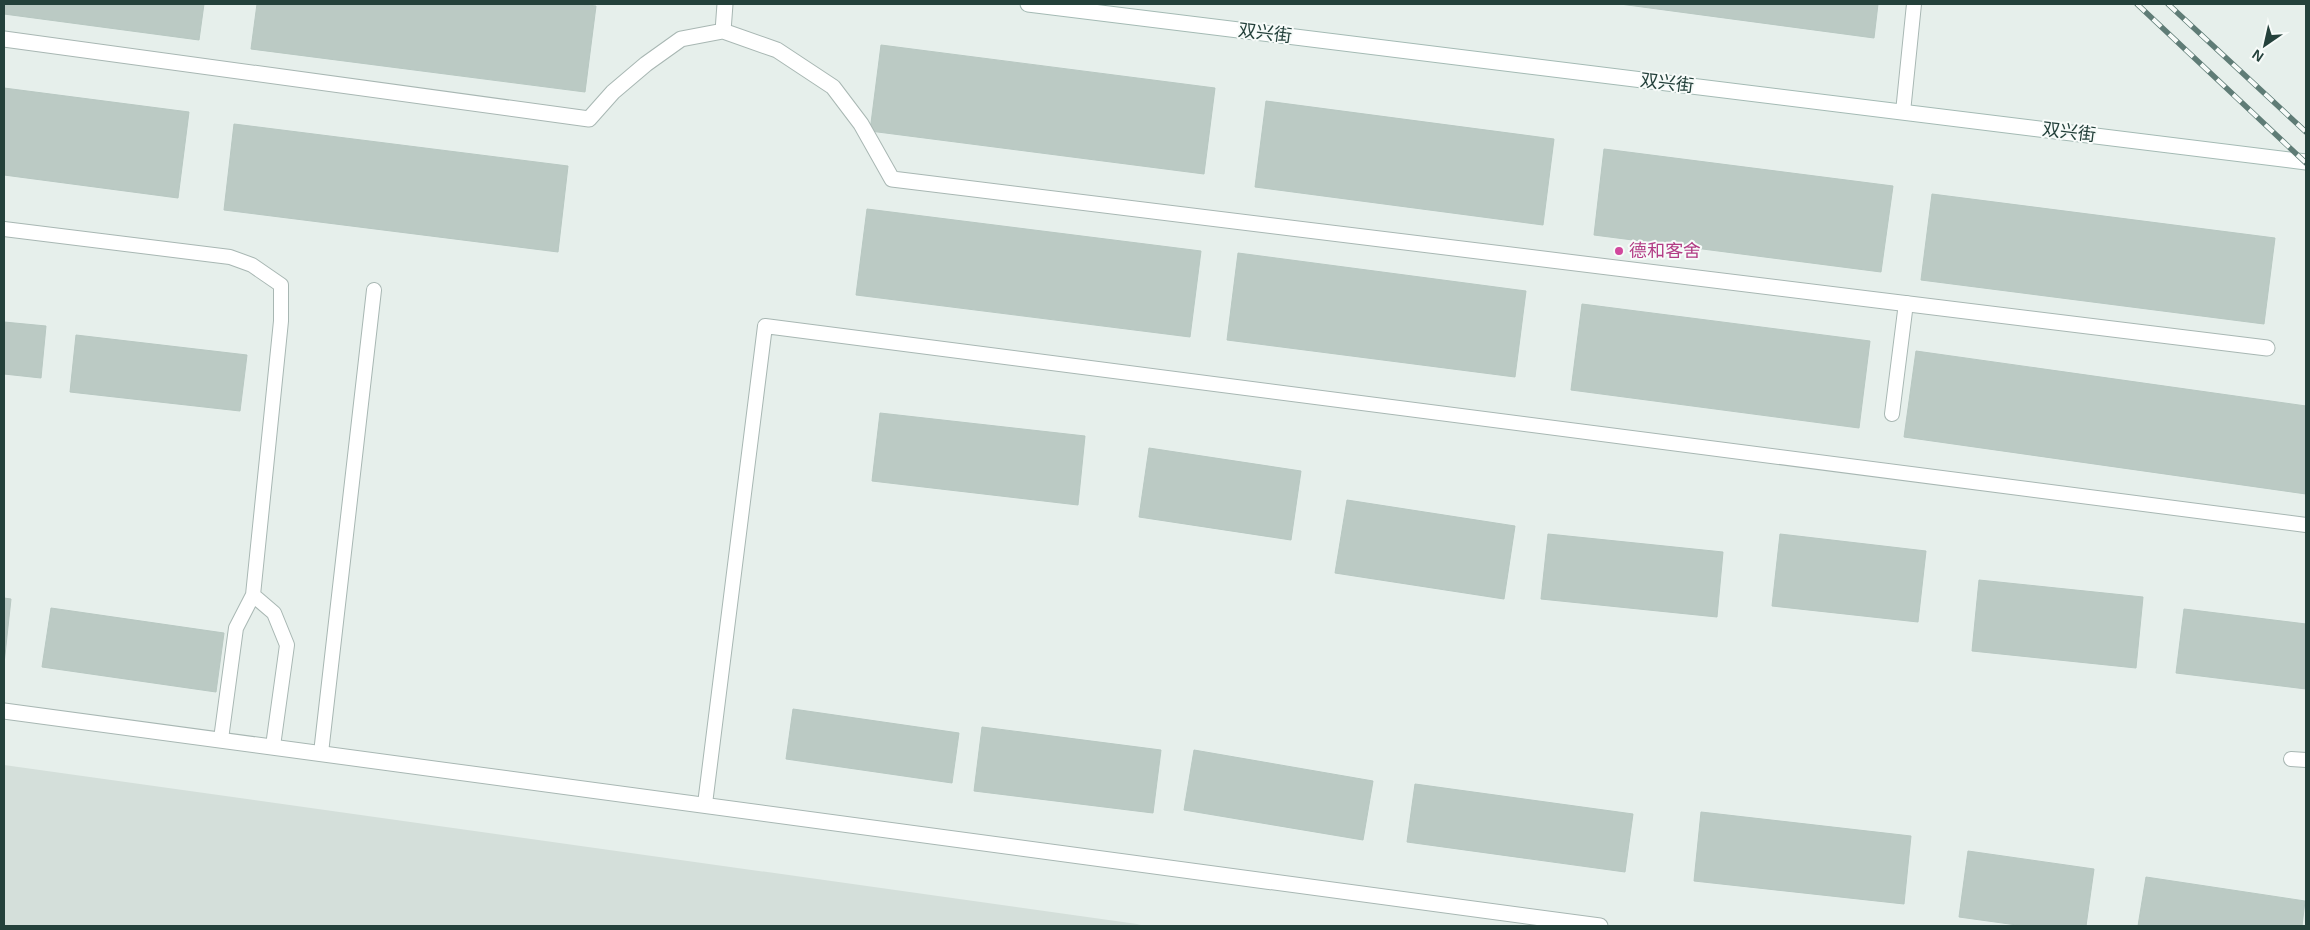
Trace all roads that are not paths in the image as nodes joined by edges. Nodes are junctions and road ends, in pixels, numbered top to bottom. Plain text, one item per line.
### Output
1 (725, 4) edge
2 (1028, 4) edge
3 (1914, 4) edge
4 (723, 31) junction
5 (4, 39) edge
6 (1902, 112) junction
7 (2306, 162) edge
8 (4, 229) edge
9 (374, 290) dead end
10 (1906, 303) junction
11 (2268, 348) dead end
12 (1892, 414) dead end
13 (2306, 525) edge
14 (253, 595) junction
15 (4, 711) edge
16 (221, 739) junction
17 (273, 746) junction
18 (322, 753) junction
19 (2291, 759) dead end
20 (2306, 760) edge
21 (704, 804) junction
22 (1600, 926) edge

1 - 4 street
2 - 6 street, 双兴街
3 - 6 lane
4 - 5 street
4 - 10 street
6 - 7 street, 双兴街
8 - 14 lane
9 - 18 lane
10 - 11 street
10 - 12 lane
13 - 21 lane
14 - 16 lane
14 - 17 lane
15 - 16 street
16 - 17 street
17 - 18 street
18 - 21 street
19 - 20 lane
21 - 22 street

